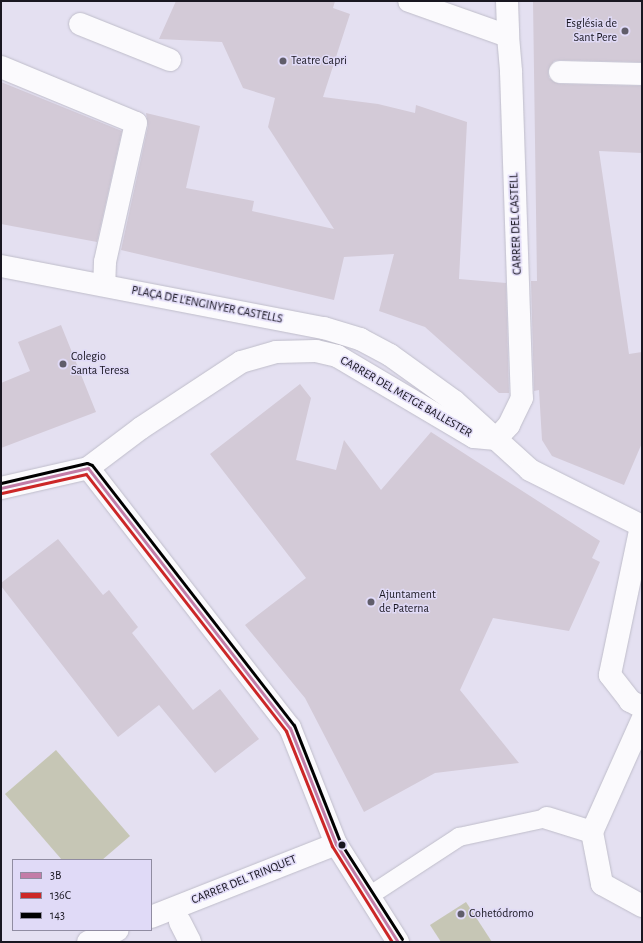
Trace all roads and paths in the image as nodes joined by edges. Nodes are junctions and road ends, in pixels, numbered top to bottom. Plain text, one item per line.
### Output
1 (409, 1) edge
2 (507, 1) edge
3 (80, 24) dead end
4 (508, 36) junction
5 (170, 60) dead end
6 (1, 67) edge
7 (560, 72) dead end
8 (642, 74) edge
9 (1, 266) edge
10 (98, 284) junction
11 (324, 328) joint
12 (496, 439) junction
13 (88, 468) junction
14 (1, 488) edge
15 (642, 526) edge
16 (642, 707) edge
17 (642, 720) edge
18 (547, 818) joint
19 (592, 832) junction
20 (336, 844) junction
21 (369, 896) junction
22 (642, 906) edge
23 (152, 917) edge
24 (180, 922) dead end
25 (116, 931) edge
26 (88, 942) edge
27 (190, 942) edge
28 (398, 942) edge

1 - 4 street
2 - 4 street, CARRER DEL CASTELL
3 - 5 street
4 - 12 street, CARRER DEL CASTELL
6 - 10 street
7 - 8 street
9 - 10 street, PLAÇA DE L'ENGINYER CASTELLS
10 - 11 street, PLAÇA DE L'ENGINYER CASTELLS
11 - 12 street, CARRER DEL METGE BALLESTER
12 - 13 street, CARRER DEL METGE BALLESTER
12 - 15 street, CARRER DEL METGE BALLESTER
13 - 14 street
13 - 20 street
15 - 16 street
17 - 19 street
18 - 19 street
18 - 21 lane
19 - 22 street
20 - 21 street
20 - 23 street, CARRER DEL TRINQUET
21 - 28 street
24 - 27 street
25 - 26 street

